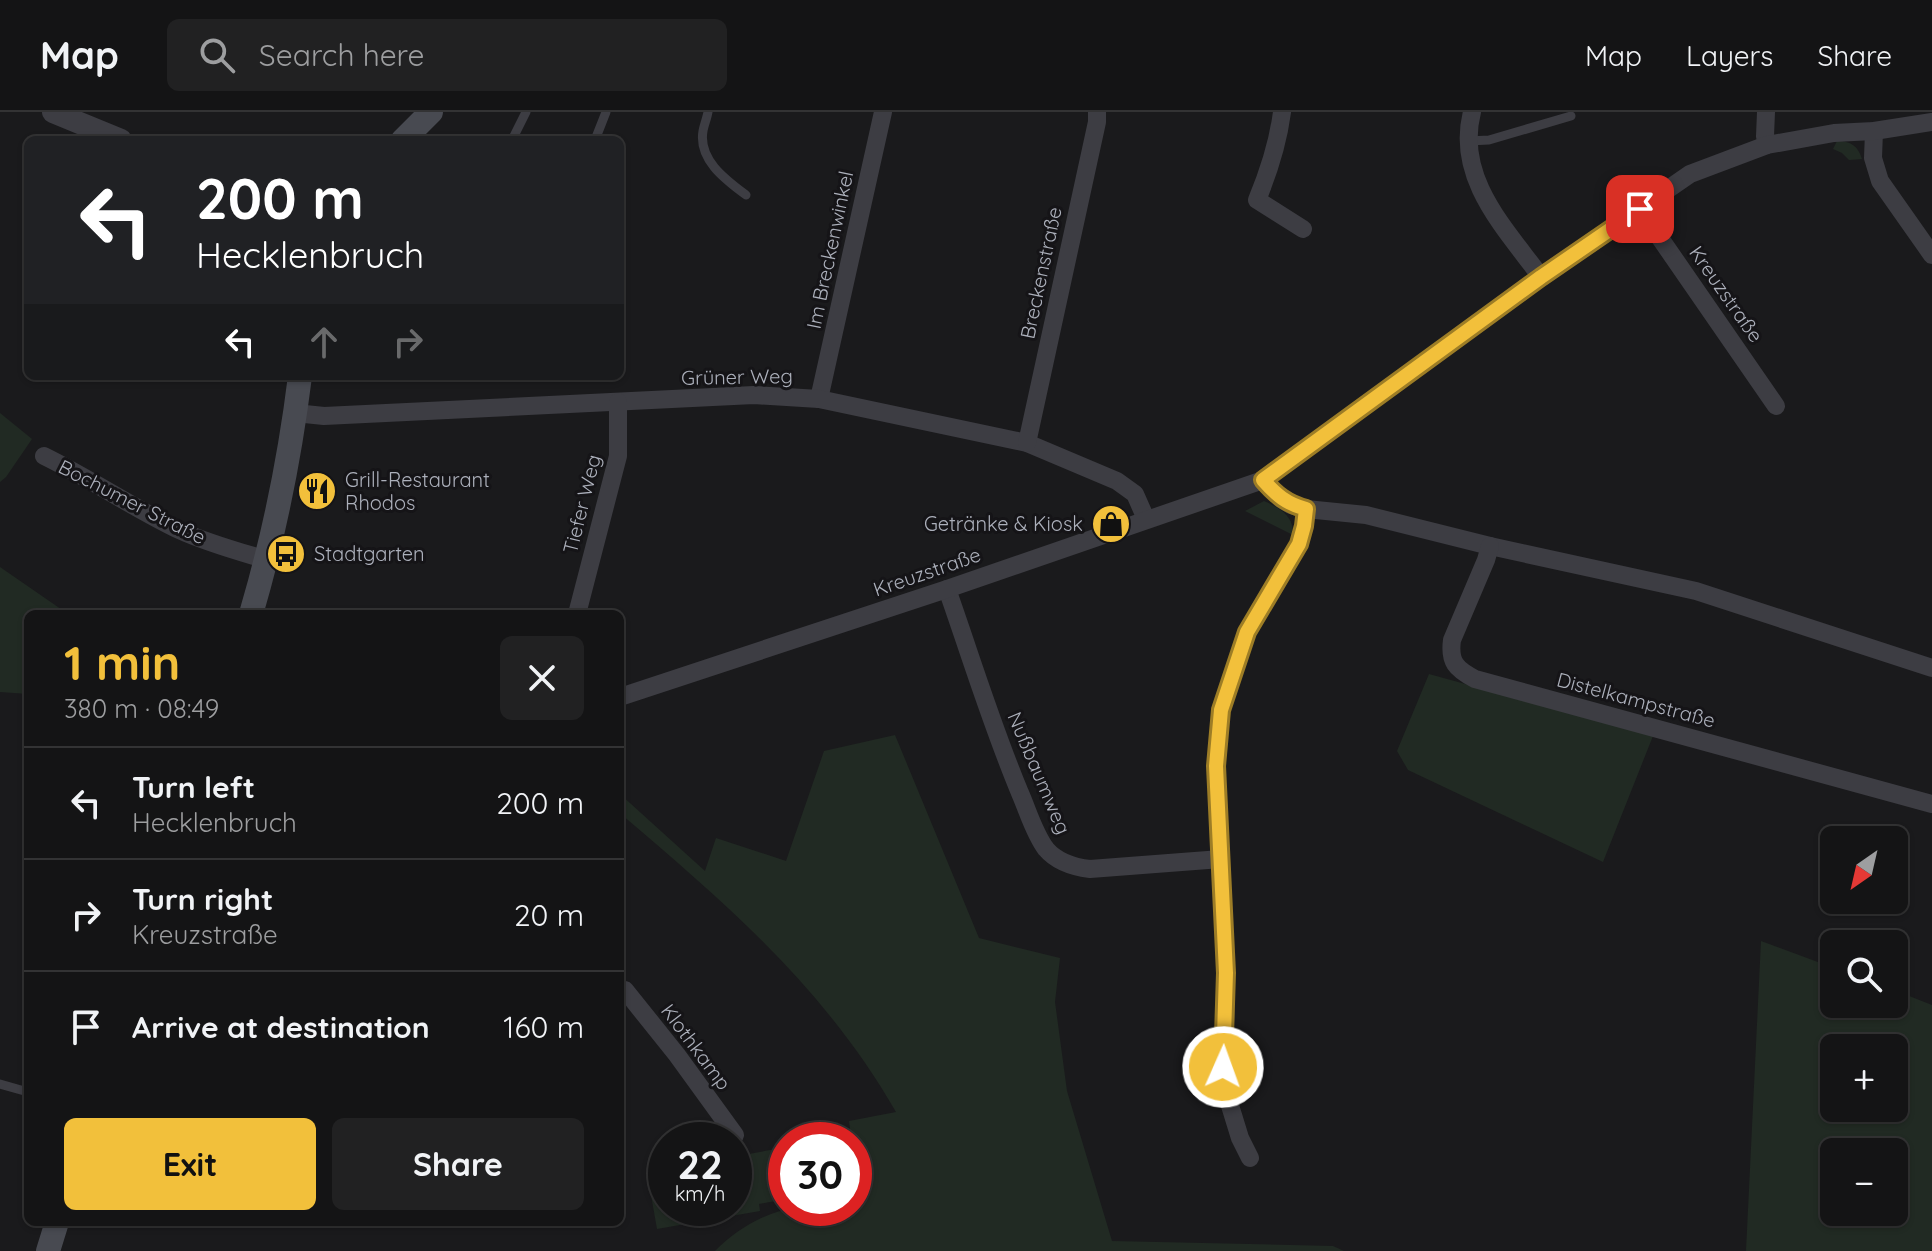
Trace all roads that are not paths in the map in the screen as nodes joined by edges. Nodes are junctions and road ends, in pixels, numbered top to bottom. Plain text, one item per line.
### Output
1 (53, 112) edge
2 (431, 112) edge
3 (526, 112) edge
4 (606, 112) edge
5 (708, 112) edge
6 (883, 112) edge
7 (1097, 112) edge
8 (1282, 112) edge
9 (1472, 112) edge
10 (1766, 112) edge
11 (1571, 116) dead end
12 (1932, 122) edge
13 (1874, 131) junction
14 (111, 136) edge
15 (407, 136) edge
16 (514, 136) edge
17 (597, 136) edge
18 (1468, 141) junction
19 (1767, 145) junction
20 (746, 195) dead end
21 (1640, 209) junction
22 (1303, 229) dead end
23 (1932, 255) edge
24 (1541, 277) junction
25 (299, 380) edge
26 (819, 399) junction
27 (618, 402) junction
28 (1776, 406) dead end
29 (295, 413) junction
30 (1027, 443) junction
31 (44, 456) dead end
32 (1263, 480) junction
33 (1306, 509) junction
34 (1146, 519) junction
35 (1490, 546) junction
36 (267, 560) junction
37 (947, 589) junction
38 (252, 610) edge
39 (578, 610) edge
40 (1932, 668) edge
41 (624, 696) edge
42 (1932, 804) edge
43 (1221, 859) junction
44 (624, 990) edge
45 (0, 1084) edge
46 (24, 1091) edge
47 (726, 1122) edge
48 (1250, 1158) dead end
49 (56, 1226) edge
50 (48, 1251) edge

1 - 14 street
2 - 15 main road
3 - 16 lane
4 - 17 lane
5 - 20 lane
6 - 26 street, Im Breckenwinkel
7 - 30 street, Breckenstraße
8 - 22 street
9 - 18 street
10 - 19 street
11 - 18 lane
12 - 13 street, Kreuzstraße
13 - 19 street, Kreuzstraße
13 - 23 street
18 - 24 street
19 - 21 street, Kreuzstraße
21 - 24 street, Kreuzstraße
21 - 28 street, Kreuzstraße
24 - 32 street, Kreuzstraße
25 - 29 main road
26 - 27 street, Grüner Weg
26 - 30 street, Grüner Weg
27 - 29 street, Grüner Weg
27 - 39 street, Tiefer Weg
29 - 36 main road
30 - 34 street, Grüner Weg
31 - 36 street, Bochumer Straße
32 - 33 street
32 - 34 street, Kreuzstraße
33 - 35 street
33 - 43 street
34 - 37 street, Kreuzstraße
35 - 40 street
35 - 42 street, Distelkampstraße
36 - 38 main road
37 - 41 street, Kreuzstraße
37 - 43 street, Nußbaumweg
43 - 48 street
44 - 47 street, Klothkamp
45 - 46 lane
49 - 50 main road

